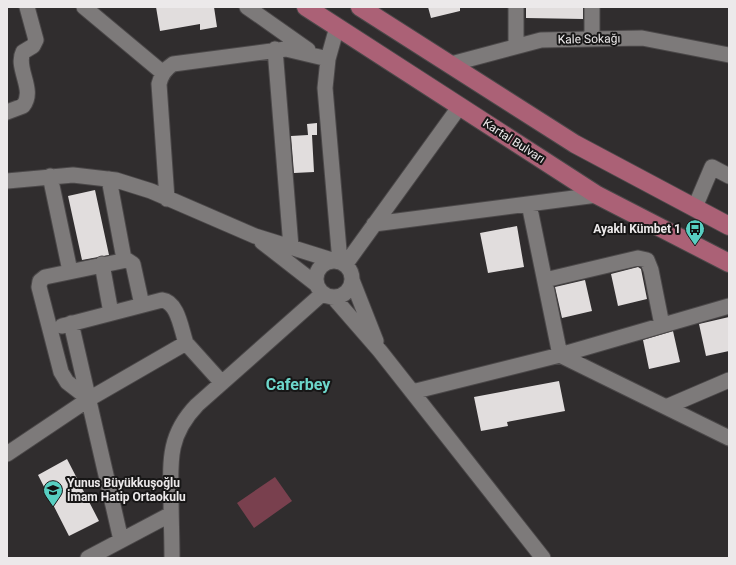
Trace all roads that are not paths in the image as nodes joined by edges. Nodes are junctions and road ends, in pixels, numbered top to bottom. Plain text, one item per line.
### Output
1 (27, 7) edge
2 (84, 7) edge
3 (247, 7) edge
4 (306, 7) edge
5 (516, 7) edge
6 (592, 7) edge
7 (368, 9) edge
8 (337, 27) junction
9 (592, 39) junction
10 (516, 46) junction
11 (275, 49) junction
12 (729, 55) edge
13 (321, 57) junction
14 (451, 64) junction
15 (163, 73) junction
16 (460, 106) junction
17 (7, 112) edge
18 (50, 176) junction
19 (729, 176) edge
20 (109, 179) junction
21 (7, 181) edge
22 (597, 195) junction
23 (167, 199) junction
24 (529, 204) junction
25 (695, 207) junction
26 (374, 224) junction
27 (729, 226) edge
28 (255, 236) junction
29 (291, 247) junction
30 (124, 260) junction
31 (340, 262) junction
32 (729, 263) edge
33 (102, 264) junction
34 (70, 271) junction
35 (352, 280) junction
36 (545, 280) junction
37 (324, 292) junction
38 (142, 305) junction
39 (729, 306) edge
40 (111, 313) junction
41 (71, 323) junction
42 (662, 325) junction
43 (50, 330) junction
44 (186, 343) junction
45 (380, 351) junction
46 (560, 355) junction
47 (222, 383) junction
48 (728, 384) edge
49 (412, 392) junction
50 (89, 399) junction
51 (666, 407) junction
52 (729, 438) edge
53 (7, 454) edge
54 (171, 514) junction
55 (121, 540) junction
56 (96, 557) edge
57 (172, 558) edge
58 (543, 558) edge

1 - 17 street
2 - 15 street
3 - 13 street
4 - 8 main road, Kartal Bulvarı
5 - 10 street
6 - 9 street
7 - 14 main road
8 - 13 street
8 - 16 main road, Kartal Bulvarı
9 - 10 street, Kale Sokağı
9 - 12 street, Kale Sokağı
10 - 14 street, Kale Sokağı
11 - 13 street
11 - 15 street
11 - 29 street
13 - 31 street
14 - 25 main road
15 - 23 street
16 - 22 main road, Kartal Bulvarı
16 - 26 street
18 - 20 street
18 - 21 street
18 - 34 street
19 - 25 street
20 - 23 street
20 - 30 street
22 - 24 street
22 - 32 main road, Kartal Bulvarı
23 - 28 street
24 - 26 street
24 - 36 street
25 - 27 main road
26 - 31 street
28 - 29 street
28 - 37 street
29 - 31 street
30 - 33 street
30 - 38 street
31 - 35 street
31 - 37 street
33 - 34 street
33 - 40 street
34 - 43 street
35 - 37 street
35 - 45 street
36 - 42 street
36 - 46 street
37 - 45 street
37 - 47 street
38 - 40 street
38 - 44 street
39 - 42 street
40 - 41 street
41 - 43 street
41 - 50 street
42 - 46 street
43 - 50 street
44 - 47 street
44 - 50 street
45 - 49 street
46 - 49 street
46 - 51 street
47 - 54 street
48 - 51 street
49 - 58 street
50 - 53 street
50 - 55 street
51 - 52 street
54 - 55 street
54 - 57 street
55 - 56 street

